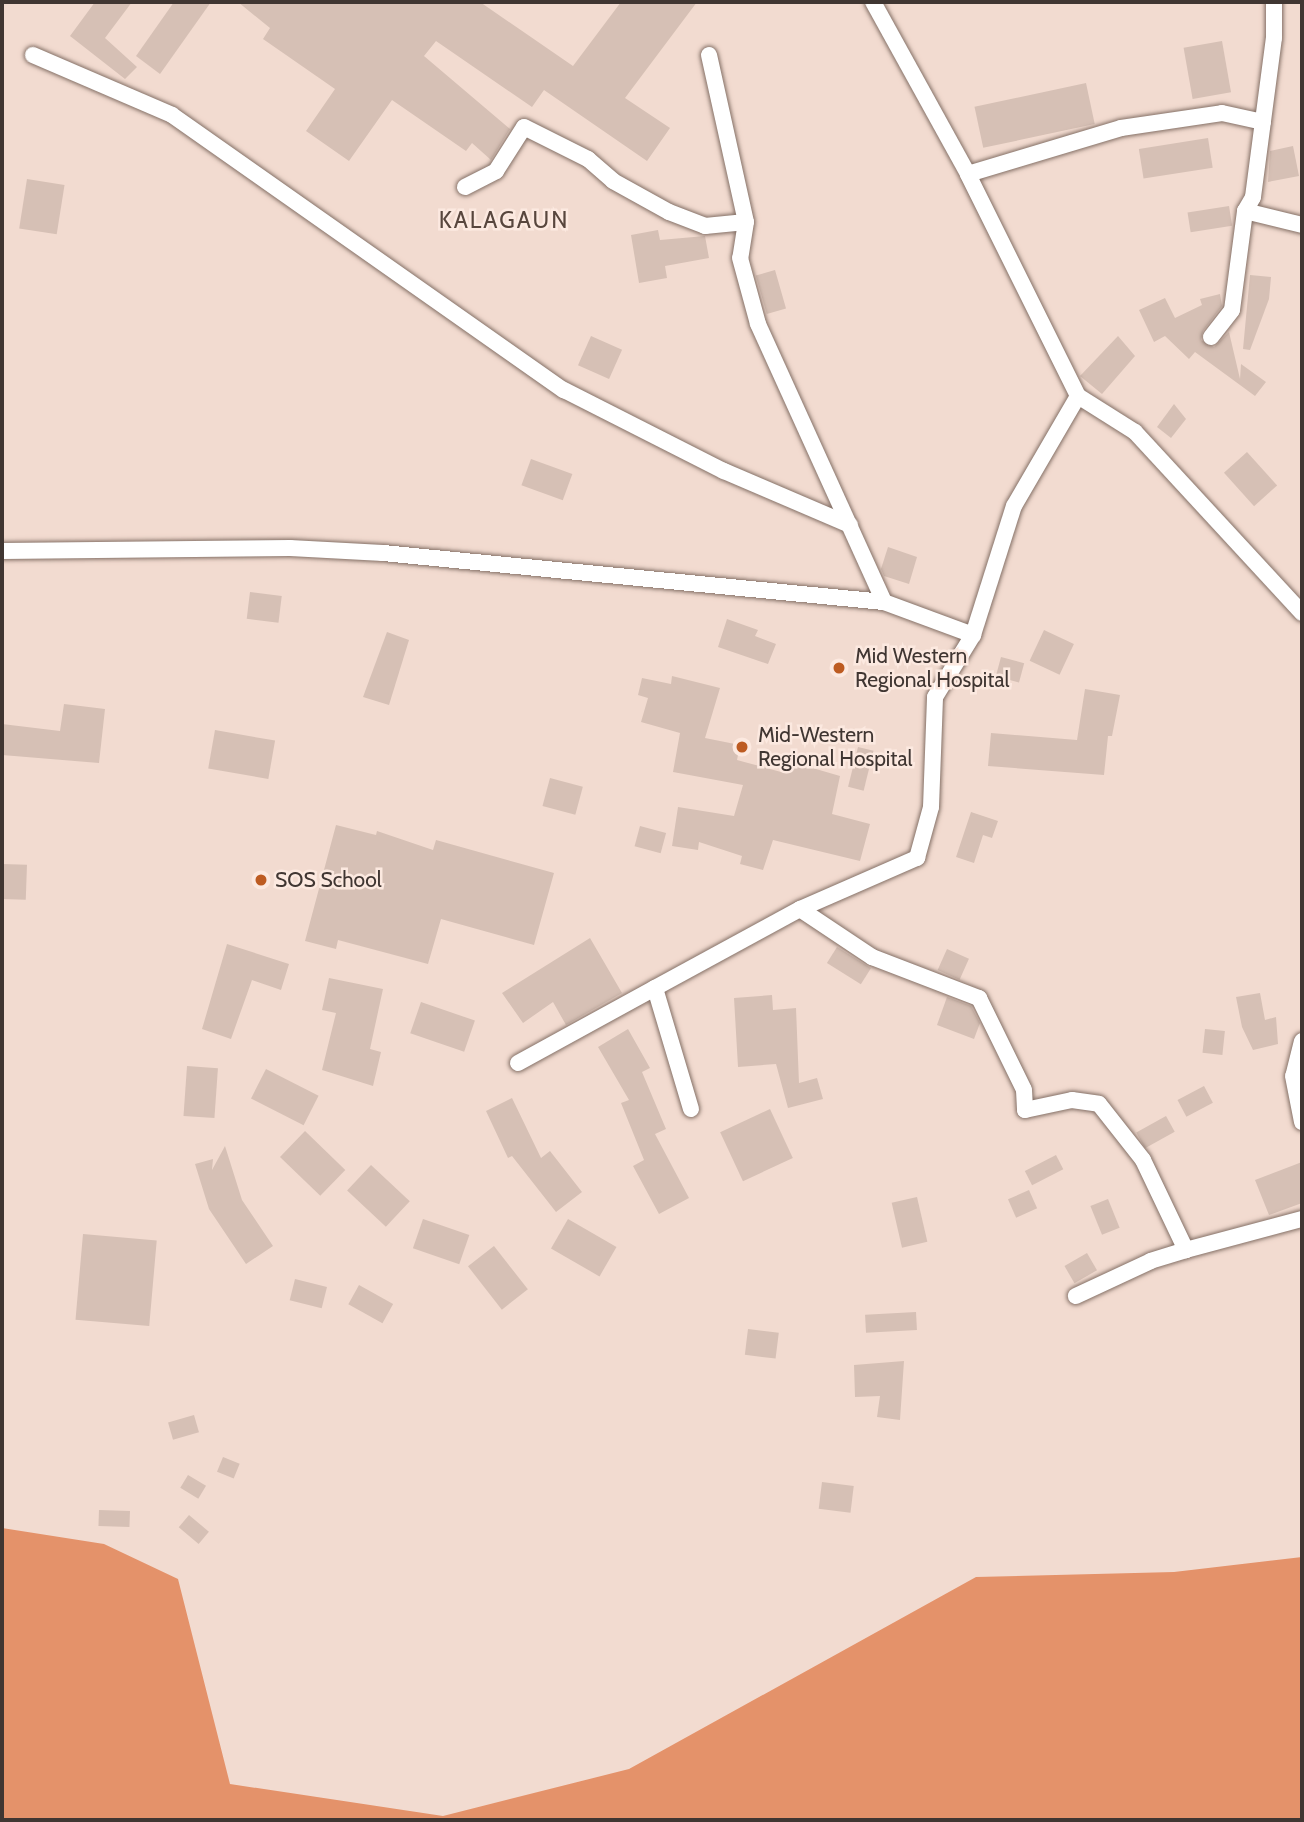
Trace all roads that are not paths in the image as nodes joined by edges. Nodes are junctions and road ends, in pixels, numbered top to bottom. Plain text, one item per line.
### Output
1 (873, 2) edge
2 (1274, 2) edge
3 (33, 55) dead end
4 (709, 55) dead end
5 (1263, 122) junction
6 (968, 174) junction
7 (465, 187) dead end
8 (1245, 211) junction
9 (746, 222) junction
10 (1302, 225) edge
11 (1211, 337) dead end
12 (1078, 396) junction
13 (850, 525) junction
14 (2, 551) edge
15 (884, 602) junction
16 (1302, 613) edge
17 (972, 635) junction
18 (800, 909) junction
19 (655, 988) junction
20 (1302, 1041) edge
21 (518, 1063) dead end
22 (691, 1108) dead end
23 (1302, 1122) edge
24 (1302, 1219) edge
25 (1186, 1250) junction
26 (1076, 1296) dead end

1 - 6 street
2 - 5 street
3 - 13 street
4 - 9 street
5 - 6 street
5 - 8 street
6 - 12 street
7 - 9 street
8 - 10 street
8 - 11 street
9 - 13 street
12 - 16 street
12 - 17 street
13 - 15 street
14 - 15 street
15 - 17 street
17 - 18 street
18 - 19 street
18 - 25 street
19 - 21 street
19 - 22 street
20 - 23 street
24 - 25 street
25 - 26 street

